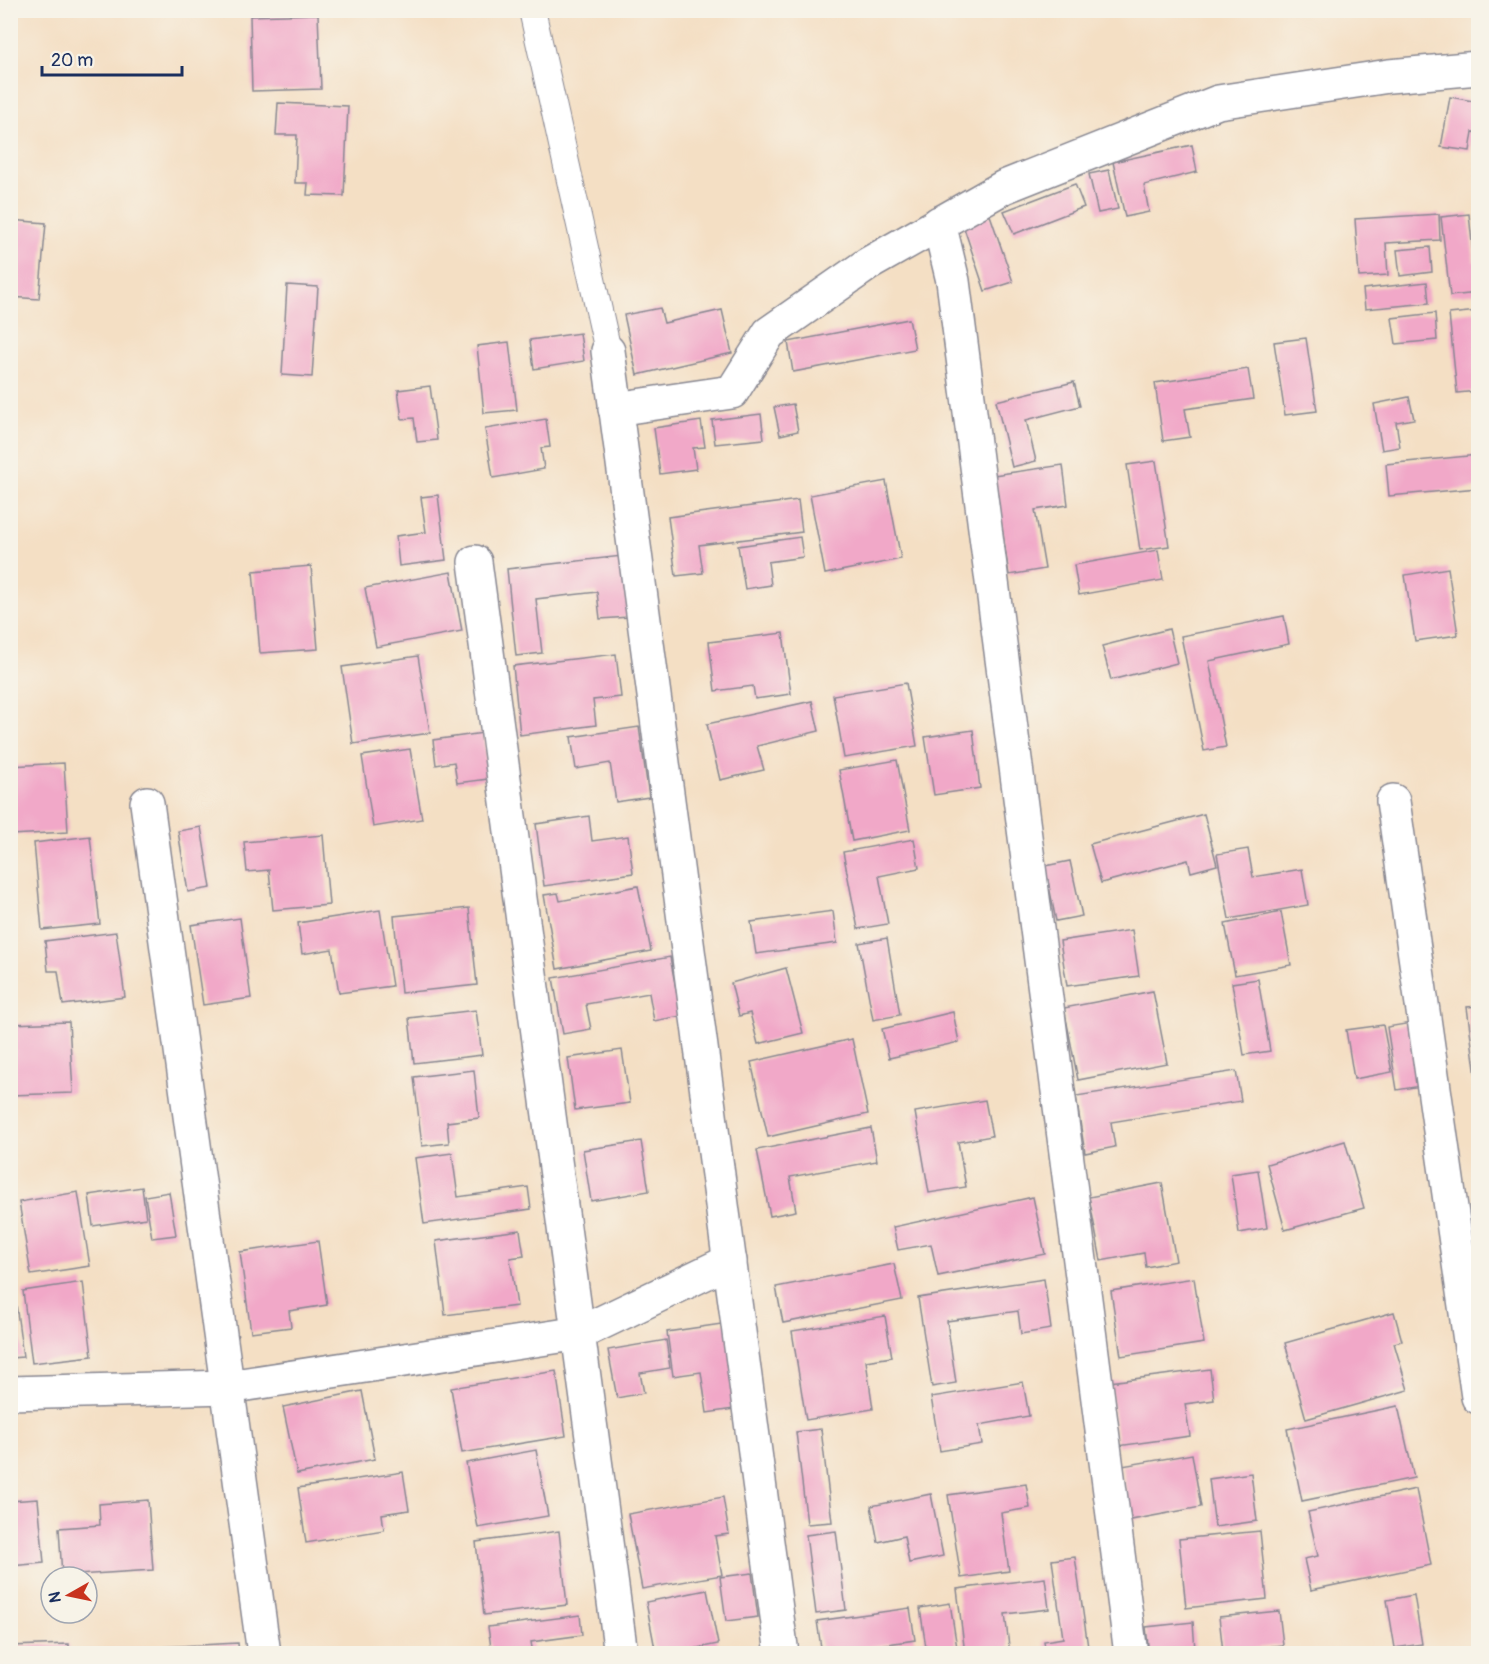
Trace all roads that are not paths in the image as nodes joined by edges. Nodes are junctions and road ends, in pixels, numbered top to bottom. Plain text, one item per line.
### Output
1 (532, 10) edge
2 (1479, 68) edge
3 (939, 224) junction
4 (608, 351) joint
5 (615, 409) junction
6 (475, 561) dead end
7 (1394, 801) dead end
8 (147, 803) dead end
9 (730, 1261) junction
10 (580, 1333) junction
11 (228, 1387) junction
12 (10, 1393) edge
13 (1479, 1398) edge
14 (264, 1653) edge
15 (621, 1653) edge
16 (782, 1653) edge
17 (1131, 1653) edge

1 - 4 lane
2 - 3 street
3 - 5 street
3 - 17 street
4 - 5 street
5 - 9 street
6 - 10 street
7 - 13 street
8 - 11 street
9 - 10 street
9 - 16 street
10 - 11 street
10 - 15 street
11 - 12 street
11 - 14 street

